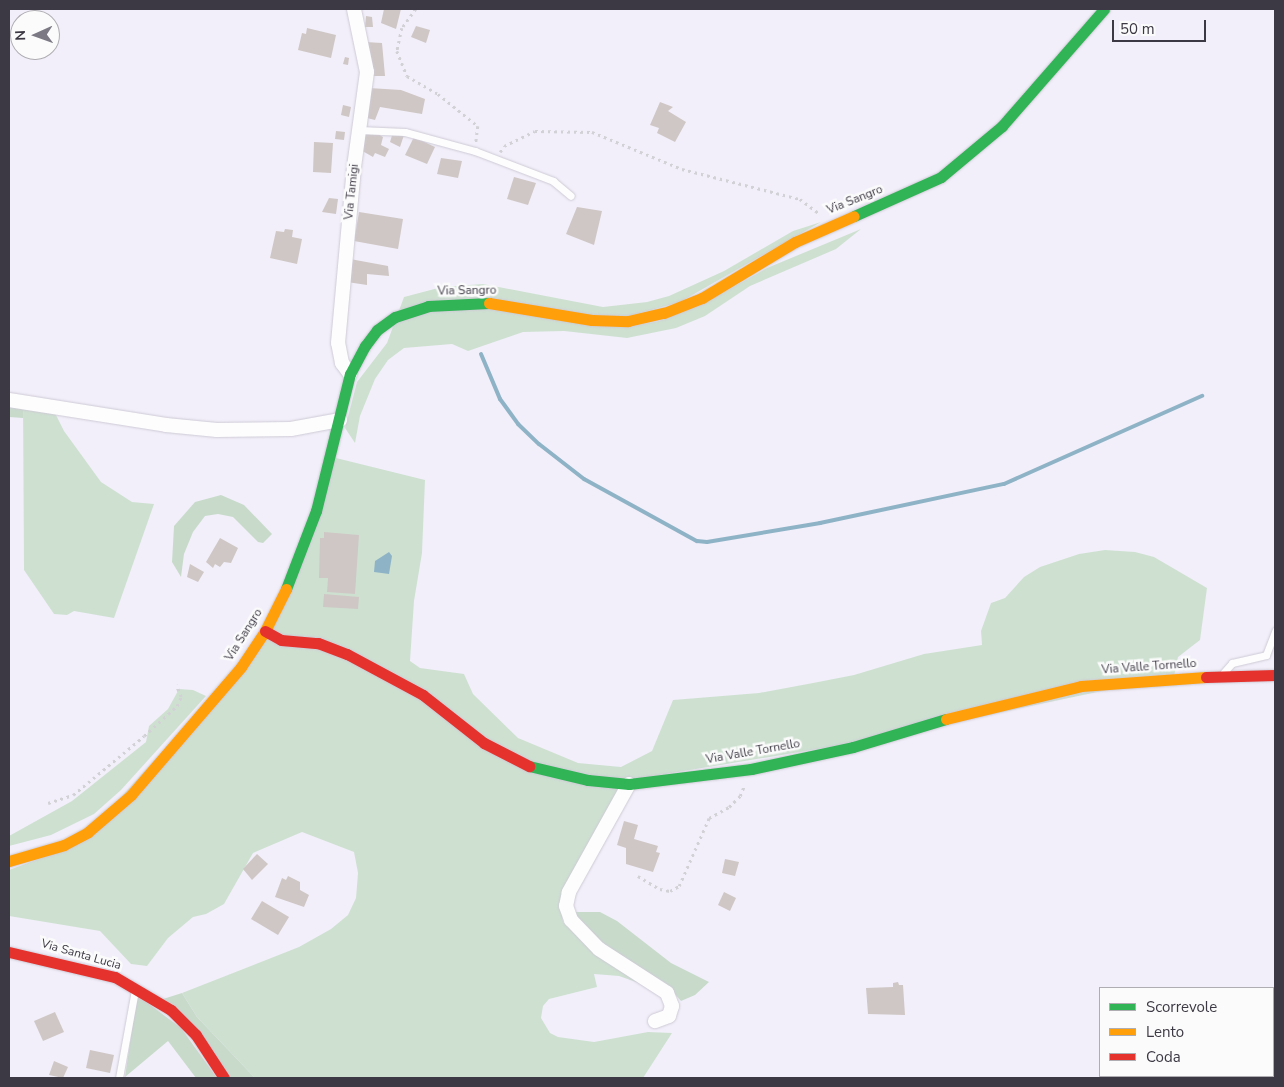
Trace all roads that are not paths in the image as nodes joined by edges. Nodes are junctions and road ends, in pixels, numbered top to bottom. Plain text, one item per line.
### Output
1 (354, 9) edge
2 (1104, 9) edge
3 (359, 130) junction
4 (571, 196) dead end
5 (350, 374) junction
6 (9, 400) edge
7 (340, 420) junction
8 (265, 631) junction
9 (1275, 631) edge
10 (1275, 675) edge
11 (1221, 676) junction
12 (628, 784) junction
13 (9, 861) edge
14 (9, 952) edge
15 (135, 989) junction
16 (656, 1021) dead end
17 (118, 1078) edge
18 (224, 1078) edge

1 - 3 street, Via Tamigi
2 - 5 street, Via Sangro
3 - 4 lane
3 - 5 street, Via Tamigi
5 - 7 street, Via Sangro
6 - 7 street
7 - 8 street, Via Sangro
8 - 12 street, Via Valle Tornello
8 - 13 street, Via Sangro
9 - 11 lane
10 - 11 street, Via Valle Tornello
11 - 12 street, Via Valle Tornello
12 - 16 street
14 - 15 street, Via Santa Lucia
15 - 17 lane
15 - 18 street, Via Santa Lucia

